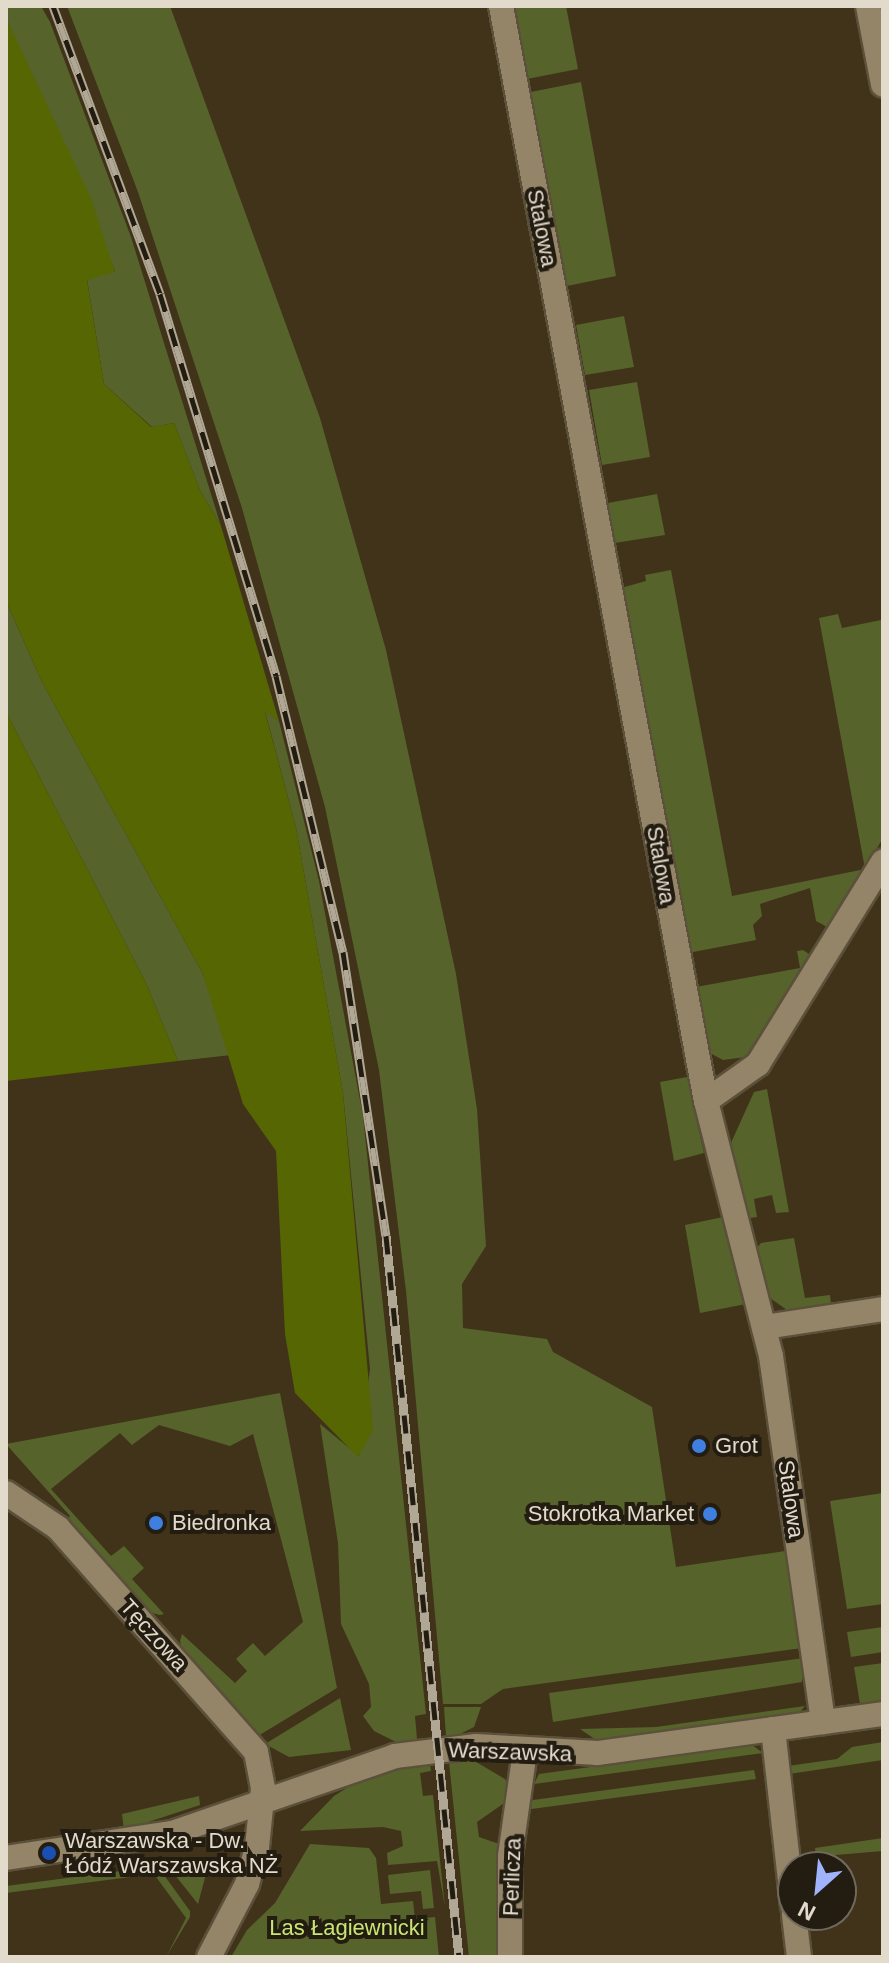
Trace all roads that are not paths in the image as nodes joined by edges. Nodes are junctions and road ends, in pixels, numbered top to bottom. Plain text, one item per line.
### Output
1 (501, 6) edge
2 (868, 6) edge
3 (883, 85) edge
4 (883, 862) edge
5 (706, 1101) junction
6 (883, 1309) edge
7 (764, 1327) junction
8 (6, 1493) edge
9 (883, 1714) edge
10 (823, 1722) junction
11 (773, 1729) junction
12 (525, 1750) junction
13 (263, 1803) junction
14 (787, 1851) edge
15 (6, 1858) edge
16 (796, 1931) edge
17 (209, 1957) edge
18 (510, 1957) edge
19 (799, 1957) edge

1 - 5 street, Stalowa
2 - 3 street
4 - 5 street
5 - 7 street, Stalowa
6 - 7 street
7 - 10 street, Stalowa
8 - 13 street, Tęczowa
9 - 10 street, Warszawska
10 - 11 street, Warszawska
11 - 12 street, Warszawska
11 - 14 street
12 - 13 street, Warszawska
12 - 18 street, Perlicza
13 - 15 street, Warszawska
13 - 17 street, Tęczowa
16 - 19 street

